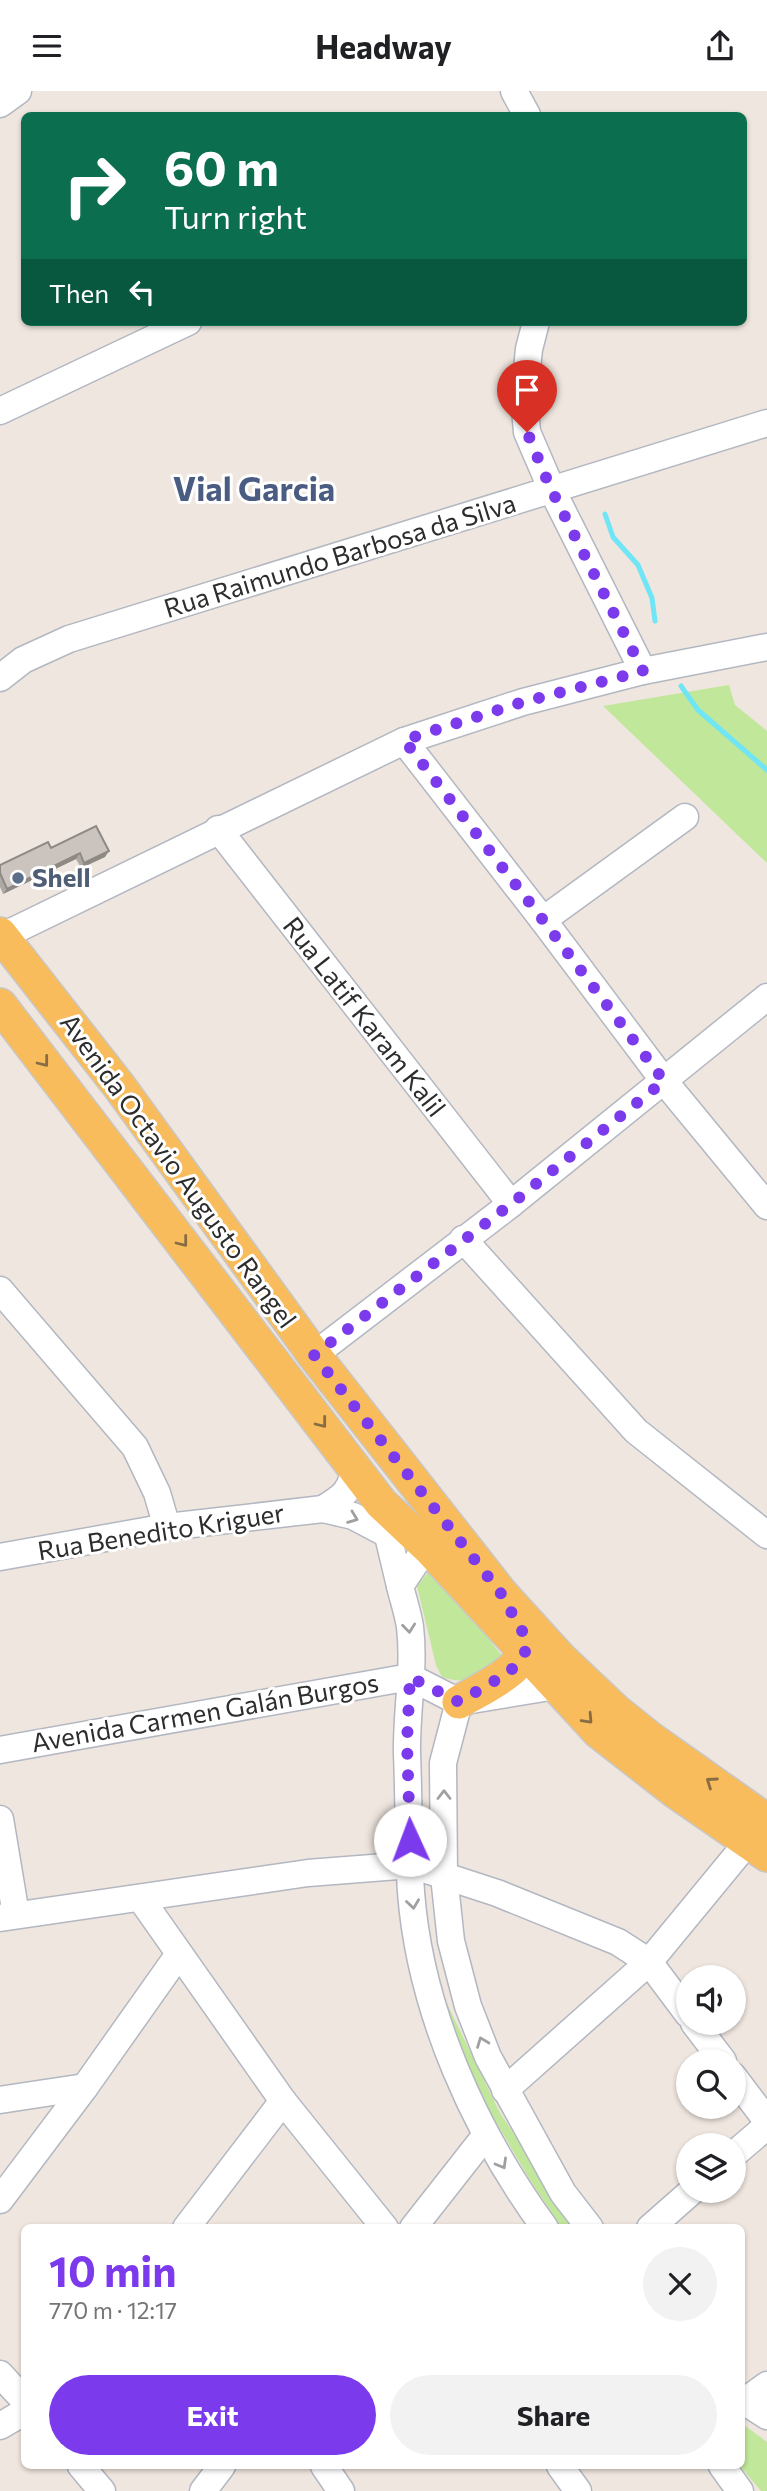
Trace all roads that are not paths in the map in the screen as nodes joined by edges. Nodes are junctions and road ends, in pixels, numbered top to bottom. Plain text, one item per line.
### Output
1 (18, 91) edge
2 (514, 91) edge
3 (0, 104) edge
4 (525, 112) edge
5 (180, 326) edge
6 (535, 326) edge
7 (0, 411) edge
8 (767, 423) edge
9 (554, 489) junction
10 (767, 647) edge
11 (643, 671) junction
12 (0, 678) edge
13 (404, 740) junction
14 (685, 817) dead end
15 (218, 829) junction
16 (543, 920) junction
17 (0, 935) edge
18 (767, 997) edge
19 (0, 1005) edge
20 (664, 1081) junction
21 (511, 1204) junction
22 (767, 1206) edge
23 (463, 1239) junction
24 (0, 1290) edge
25 (314, 1355) junction
26 (355, 1468) junction
27 (323, 1509) junction
28 (384, 1518) junction
29 (167, 1527) junction
30 (767, 1535) edge
31 (431, 1550) junction
32 (0, 1557) edge
33 (400, 1586) junction
34 (500, 1592) junction
35 (525, 1652) junction
36 (410, 1677) junction
37 (556, 1686) junction
38 (459, 1702) junction
39 (0, 1750) edge
40 (0, 1819) edge
41 (760, 1839) edge
42 (411, 1865) junction
43 (444, 1876) junction
44 (141, 1899) junction
45 (8, 1917) edge
46 (178, 1954) junction
47 (649, 1962) junction
48 (676, 1998) edge
49 (703, 2035) edge
50 (714, 2049) edge
51 (86, 2087) junction
52 (505, 2090) junction
53 (746, 2094) edge
54 (0, 2100) edge
55 (283, 2101) junction
56 (767, 2124) edge
57 (486, 2135) junction
58 (746, 2143) edge
59 (0, 2200) edge
60 (678, 2203) edge
61 (189, 2224) edge
62 (383, 2224) edge
63 (416, 2224) edge
64 (542, 2224) edge
65 (587, 2224) edge
66 (655, 2224) edge
67 (0, 2374) edge
68 (767, 2385) edge
69 (21, 2397) edge
70 (745, 2401) edge
71 (745, 2403) edge
72 (21, 2414) edge
73 (767, 2416) edge
74 (0, 2426) edge
75 (84, 2469) edge
76 (220, 2469) edge
77 (326, 2469) edge
78 (562, 2469) edge
79 (724, 2469) edge
80 (102, 2491) edge
81 (203, 2491) edge
82 (341, 2491) edge
83 (578, 2491) edge
84 (740, 2491) edge

1 - 3 street
2 - 4 street
5 - 7 street
6 - 9 street
8 - 9 street, Rua Raimundo Barbosa da Silva
9 - 11 street
9 - 12 street, Rua Raimundo Barbosa da Silva
10 - 11 street
11 - 13 street
13 - 15 street
13 - 16 street
14 - 16 street
15 - 17 street
15 - 21 street, Rua Latif Karam Kalil
16 - 20 street
17 - 25 main road, Avenida Octavio Augusto Rangel
18 - 20 street
19 -> 26 main road, Avenida Octavio Augusto Rangel
20 - 21 street
20 - 22 street
21 - 23 street
23 - 25 street
23 - 30 street
24 - 29 street
25 - 34 main road, Avenida Octavio Augusto Rangel
26 - 27 street, Rua Benedito Kriguer
26 - 28 main road, Avenida Octavio Augusto Rangel
27 -> 28 street, Rua Benedito Kriguer
27 - 29 street, Rua Benedito Kriguer
28 - 31 main road, Avenida Octavio Augusto Rangel
28 - 33 street
29 - 32 street, Rua Benedito Kriguer
31 - 33 street
31 - 34 main road
31 - 35 main road, Avenida Octavio Augusto Rangel
33 -> 36 street
34 - 35 main road
41 -> 34 main road, Avenida Octavio Augusto Rangel
35 - 37 main road, Avenida Octavio Augusto Rangel
35 - 38 main road
36 - 38 street
36 - 39 street, Avenida Carmen Galán Burgos
36 - 42 street
37 - 38 street
37 -> 41 main road, Avenida Octavio Augusto Rangel
43 -> 38 street
40 - 45 street
41 - 47 street
42 - 43 street
42 - 44 street
42 -> 57 street
43 - 47 street
52 -> 43 street
44 - 45 street
44 - 46 street
46 - 51 street
46 - 55 street
47 - 48 street
47 - 52 street
49 - 50 street
51 - 54 street
51 - 59 street
52 - 65 street
53 - 56 street
55 - 61 street
55 - 62 street
56 - 58 street
57 - 63 street
57 -> 64 street
60 - 66 street
67 - 69 street
68 - 70 street
71 - 73 street
72 - 74 street
75 - 80 street
76 - 81 street
77 - 82 street
78 - 83 street
79 - 84 street

